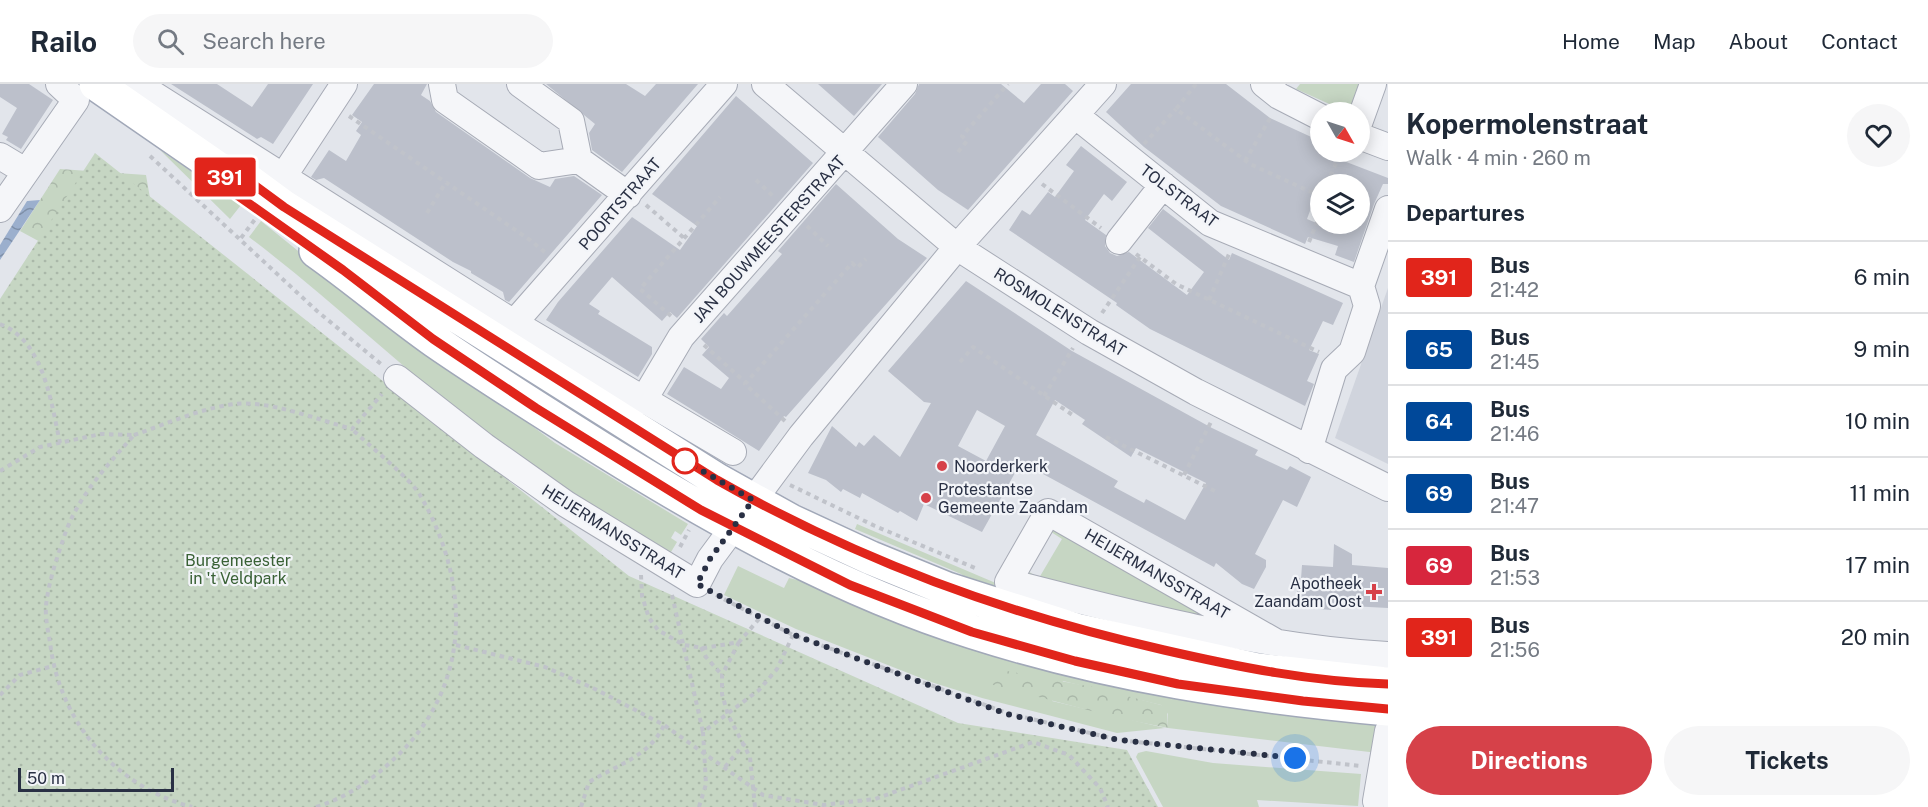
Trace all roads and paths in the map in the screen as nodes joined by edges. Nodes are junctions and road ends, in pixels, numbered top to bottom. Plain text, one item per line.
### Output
1 (137, 84) edge
2 (442, 84) edge
3 (520, 84) edge
4 (724, 84) edge
5 (765, 84) edge
6 (904, 84) edge
7 (1008, 84) edge
8 (1103, 84) edge
9 (1196, 84) edge
10 (1373, 84) edge
11 (77, 89) edge
12 (1279, 90) edge
13 (337, 94) edge
14 (1367, 102) edge
15 (1176, 109) junction
16 (1310, 110) edge
17 (1075, 115) junction
18 (1370, 140) edge
19 (1388, 147) edge
20 (845, 152) junction
21 (958, 152) dead end
22 (147, 154) dead end
23 (0, 156) edge
24 (579, 160) junction
25 (1132, 160) junction
26 (1245, 161) junction
27 (219, 169) junction
28 (25, 171) junction
29 (1024, 172) junction
30 (283, 177) junction
31 (446, 182) junction
32 (1163, 185) junction
33 (1310, 191) edge
34 (630, 193) junction
35 (720, 197) dead end
36 (1388, 209) edge
37 (0, 210) edge
38 (427, 213) dead end
39 (792, 213) junction
40 (1238, 235) junction
41 (684, 238) junction
42 (1119, 241) junction
43 (828, 246) dead end
44 (957, 248) junction
45 (1140, 257) junction
46 (866, 259) dead end
47 (563, 269) junction
48 (1361, 286) junction
49 (1209, 300) junction
50 (514, 323) junction
51 (0, 324) edge
52 (687, 330) junction
53 (1087, 331) junction
54 (960, 362) dead end
55 (1341, 362) junction
56 (397, 378) junction
57 (746, 383) junction
58 (1044, 396) junction
59 (643, 401) junction
60 (1220, 404) junction
61 (1074, 416) dead end
62 (352, 429) junction
63 (134, 435) junction
64 (801, 436) junction
65 (1106, 437) dead end
66 (60, 442) junction
67 (1309, 450) junction
68 (733, 452) dead end
69 (0, 471) edge
70 (772, 475) junction
71 (1184, 475) junction
72 (1388, 488) edge
73 (1215, 491) dead end
74 (753, 500) junction
75 (734, 527) junction
76 (649, 554) junction
77 (674, 570) junction
78 (1008, 582) junction
79 (697, 584) junction
80 (759, 619) junction
81 (794, 635) junction
82 (1274, 641) junction
83 (739, 642) junction
84 (456, 645) junction
85 (684, 645) junction
86 (701, 647) junction
87 (53, 666) junction
88 (722, 675) junction
89 (1385, 687) edge
90 (0, 695) edge
91 (728, 715) junction
92 (664, 725) junction
93 (1388, 731) edge
94 (703, 732) junction
95 (745, 743) junction
96 (706, 753) junction
97 (725, 766) junction
98 (1382, 768) junction
99 (754, 788) junction
100 (192, 807) edge
101 (316, 807) edge
102 (581, 807) edge
103 (699, 807) edge
104 (755, 807) edge
105 (1108, 807) edge
106 (1386, 807) edge

1 - 30 street
2 - 24 street
3 - 24 street
4 - 34 street, POORTSTRAAT
5 - 20 street, ROSMOLENSTRAAT
6 - 20 street, JAN BOUWMEESTERSTRAAT
7 - 21 path
8 - 17 street
9 - 15 path
10 - 14 street
11 - 27 main road
11 - 28 street
12 - 16 street
12 - 26 path
13 - 30 street
13 - 31 path
15 - 25 path
15 - 26 path
17 - 25 street, TOLSTRAAT
17 - 29 street
18 - 19 street
20 - 39 street, JAN BOUWMEESTERSTRAAT
20 - 44 street, ROSMOLENSTRAAT
22 - 56 path
23 - 28 street
24 - 34 street
25 - 32 street, TOLSTRAAT
26 - 33 path
27 - 74 main road
27 - 75 main road
28 - 37 street
29 - 42 path
29 - 44 street
30 - 50 street
31 - 38 path
31 - 47 path
32 - 40 street, TOLSTRAAT
32 - 42 street
34 - 41 path
34 - 47 street, POORTSTRAAT
35 - 41 path
36 - 48 street
39 - 43 path
39 - 52 street, JAN BOUWMEESTERSTRAAT
40 - 48 street, TOLSTRAAT
40 - 49 path
41 - 52 path
42 - 45 path
44 - 53 street, ROSMOLENSTRAAT
44 - 64 street
45 - 49 path
45 - 53 path
46 - 57 path
47 - 50 street, POORTSTRAAT
48 - 55 street
49 - 55 path
50 - 59 street
51 - 66 path
52 - 57 path
52 - 59 street, JAN BOUWMEESTERSTRAAT
53 - 58 path
53 - 60 street, ROSMOLENSTRAAT
54 - 58 path
55 - 67 street
56 - 62 path
56 - 76 street, HEIJERMANSSTRAAT
57 - 64 path
58 - 61 path
59 - 68 street
60 - 67 street, ROSMOLENSTRAAT
60 - 71 path
62 - 63 path
62 - 84 path
63 - 66 path
63 - 87 path
64 - 70 street
65 - 71 path
66 - 69 path
67 - 72 street, ROSMOLENSTRAAT
70 - 74 street
70 - 78 path
71 - 73 path
74 - 75 street
74 - 89 main road
75 - 79 street
75 - 89 main road
76 - 77 street, HEIJERMANSSTRAAT
76 - 85 path
77 - 79 street, HEIJERMANSSTRAAT
77 - 85 path
78 - 82 street, HEIJERMANSSTRAAT
78 - 82 street, HEIJERMANSSTRAAT
79 - 80 path, HEIJERMANSSTRAAT
80 - 81 path, HEIJERMANSSTRAAT
80 - 83 path
81 - 91 path
81 - 98 path, HEIJERMANSSTRAAT
82 - 89 street, HEIJERMANSSTRAAT
83 - 86 path
83 - 88 path
84 - 92 path
84 - 101 path
85 - 86 path
85 - 94 path
86 - 88 path
87 - 90 path
87 - 100 path
88 - 91 path
91 - 94 path
91 - 95 path
92 - 96 path
92 - 102 path
93 - 98 street
94 - 96 path
95 - 97 path
95 - 99 path
96 - 97 path
96 - 103 path
97 - 99 path
98 - 106 street
99 - 104 path
99 - 105 path

